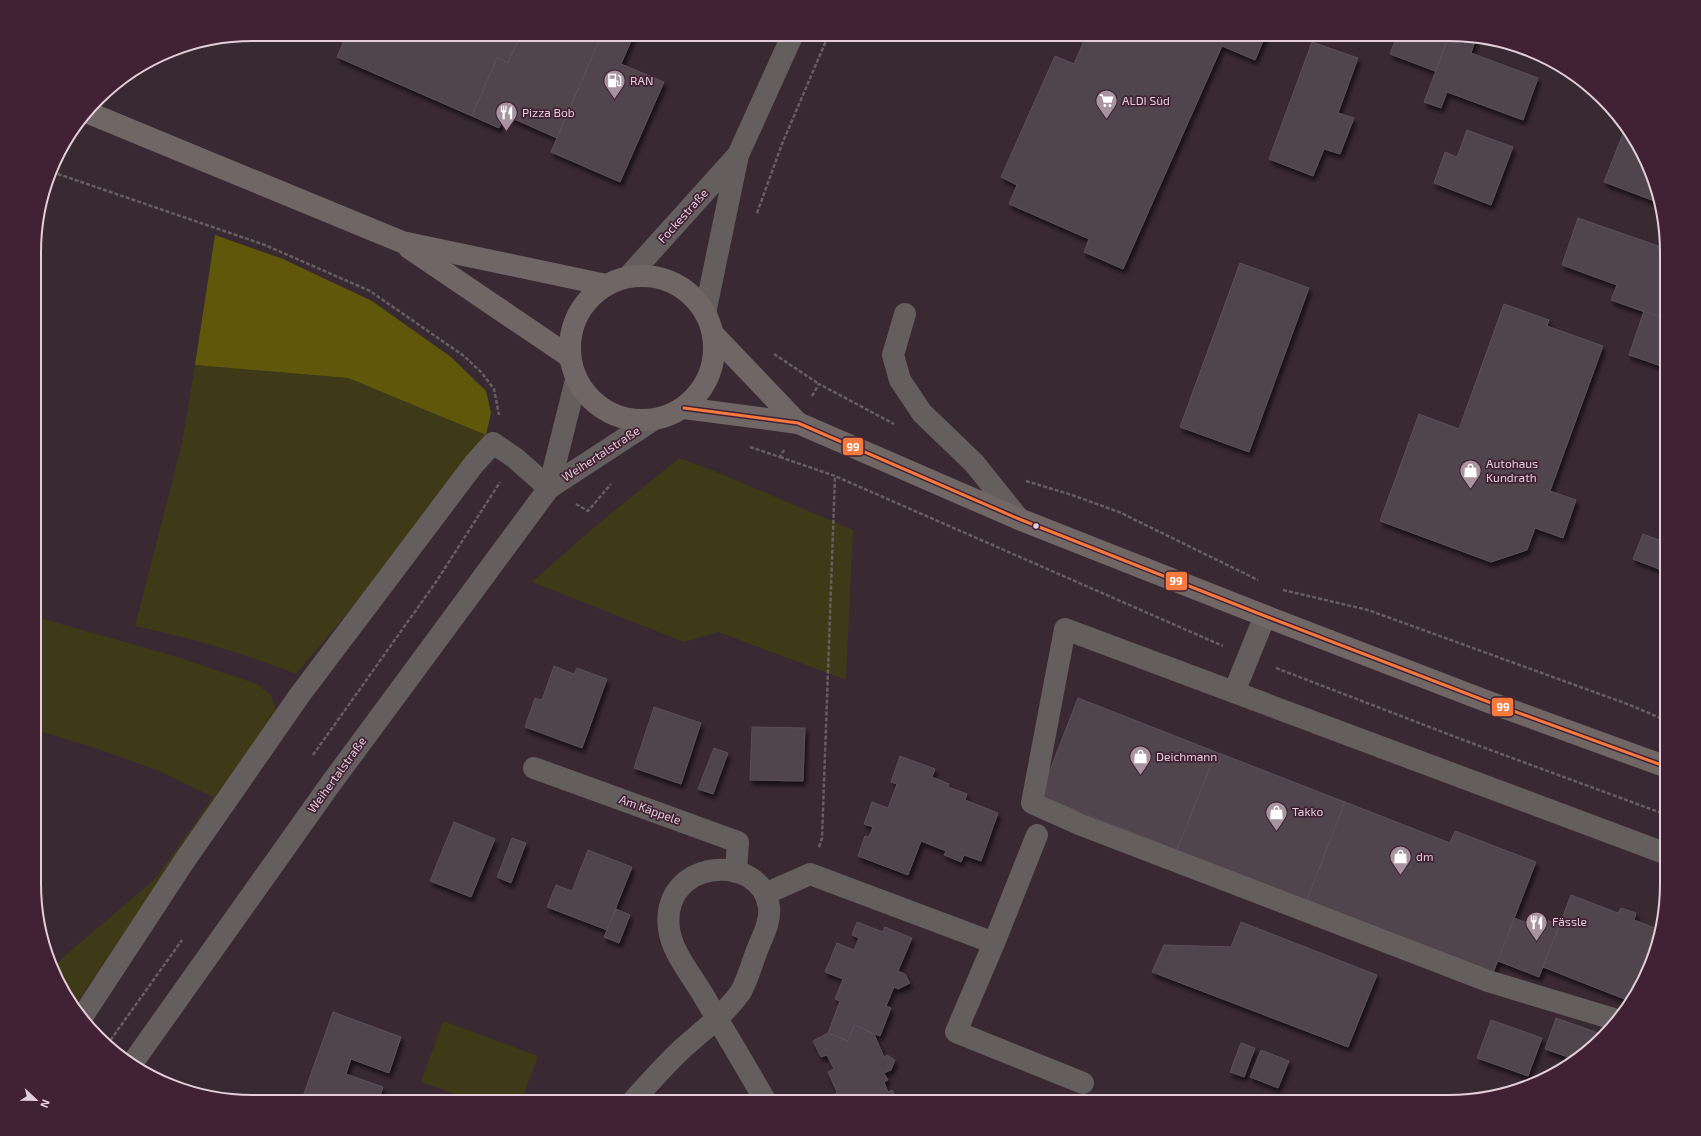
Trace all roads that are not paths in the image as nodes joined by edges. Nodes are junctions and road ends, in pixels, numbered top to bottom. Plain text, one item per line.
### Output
1 (790, 41) edge
2 (92, 114) edge
3 (738, 155) junction
4 (402, 242) junction
5 (628, 277) junction
6 (606, 285) junction
7 (705, 313) junction
8 (905, 314) dead end
9 (713, 334) junction
10 (570, 357) junction
11 (576, 380) junction
12 (684, 408) junction
13 (653, 420) junction
14 (798, 423) junction
15 (549, 488) junction
16 (1019, 519) junction
17 (1264, 616) junction
18 (1234, 692) junction
19 (1660, 765) edge
20 (534, 768) dead end
21 (1037, 835) dead end
22 (1660, 852) edge
23 (736, 872) junction
24 (765, 894) junction
25 (994, 943) junction
26 (85, 1013) edge
27 (1612, 1018) edge
28 (717, 1019) junction
29 (135, 1059) edge
30 (1083, 1083) dead end
31 (639, 1095) edge
32 (762, 1095) edge

1 - 3 street, Fockestraße
2 - 4 main road
3 - 5 street, Fockestraße
3 - 7 street, Fockestraße
4 - 6 main road
4 - 10 main road
5 - 6 main road
5 - 7 main road
6 - 10 main road
7 - 9 main road
8 - 16 street
9 - 12 main road
9 - 14 main road
10 - 11 main road
11 - 13 main road
11 - 15 street, Weihertalstraße
12 - 13 main road
12 - 14 main road
13 - 15 street, Weihertalstraße
14 - 16 main road
15 - 26 street
15 - 29 street, Weihertalstraße
16 - 17 main road
17 - 18 street
17 - 19 main road
18 - 22 street
18 - 27 street
20 - 23 street, Am Käppele
21 - 25 street
23 - 24 street
23 - 28 street
24 - 25 street
24 - 28 street
25 - 30 street
28 - 31 street
28 - 32 street

